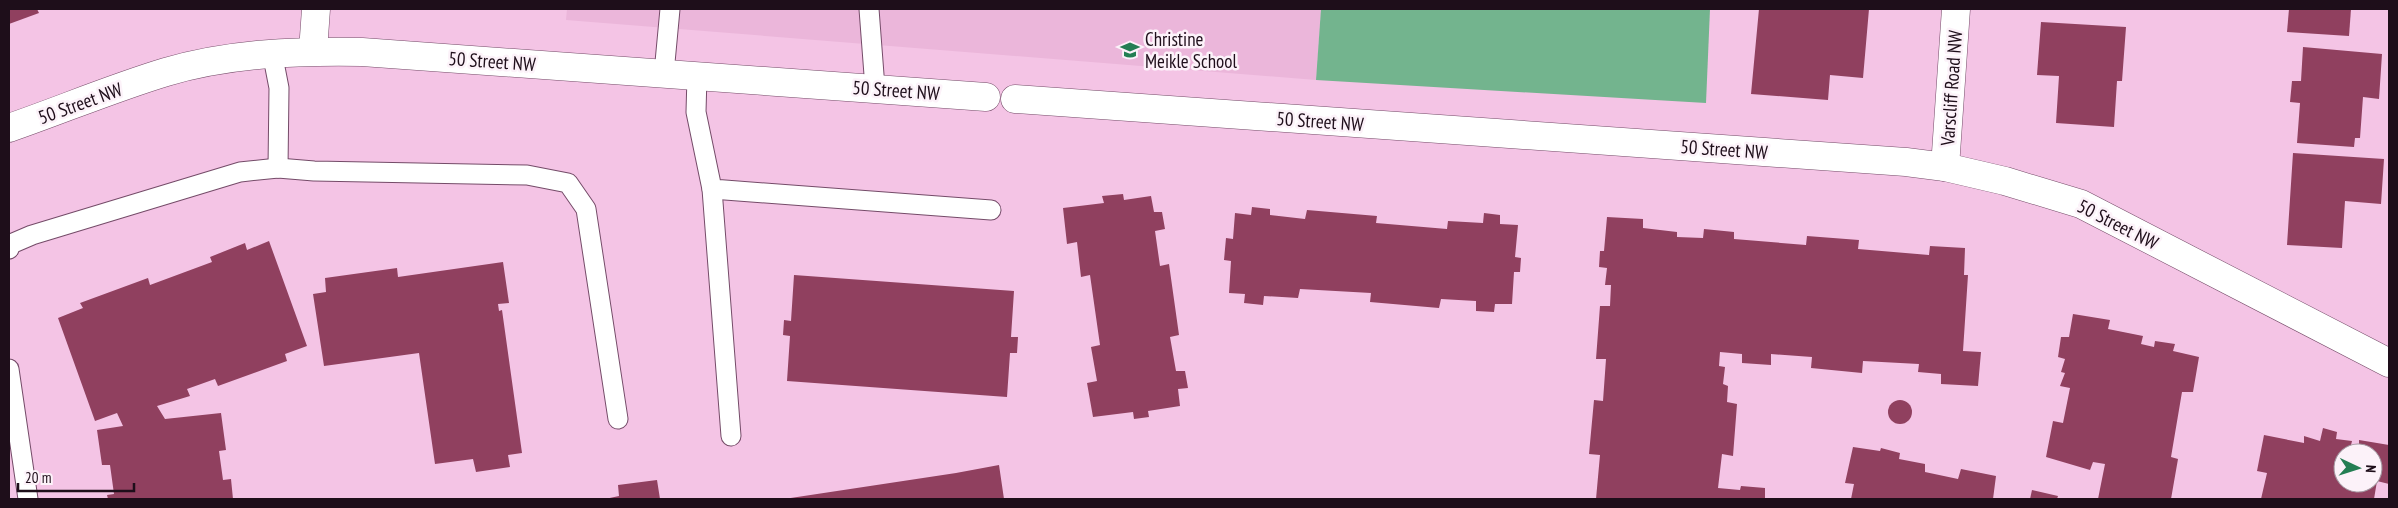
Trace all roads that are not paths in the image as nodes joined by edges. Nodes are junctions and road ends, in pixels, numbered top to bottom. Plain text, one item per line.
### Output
1 (316, 9) edge
2 (670, 9) edge
3 (869, 9) edge
4 (1956, 9) edge
5 (313, 51) junction
6 (272, 52) junction
7 (664, 73) junction
8 (697, 76) junction
9 (875, 88) junction
10 (986, 96) dead end
11 (1015, 99) dead end
12 (9, 128) edge
13 (1945, 167) junction
14 (278, 168) junction
15 (712, 189) junction
16 (992, 210) dead end
17 (9, 249) edge
18 (2389, 363) edge
19 (9, 369) edge
20 (618, 419) dead end
21 (731, 436) dead end
22 (28, 499) edge

1 - 5 street
2 - 7 lane
3 - 9 lane
4 - 13 street, Varscliff Road NW
5 - 6 street, 50 Street NW
5 - 7 street, 50 Street NW
6 - 12 street, 50 Street NW
6 - 14 lane
7 - 8 street, 50 Street NW
8 - 9 street, 50 Street NW
8 - 15 lane
9 - 10 street, 50 Street NW
11 - 13 street, 50 Street NW
13 - 18 street, 50 Street NW
14 - 17 lane
14 - 20 lane
15 - 16 lane
15 - 21 lane
19 - 22 lane

